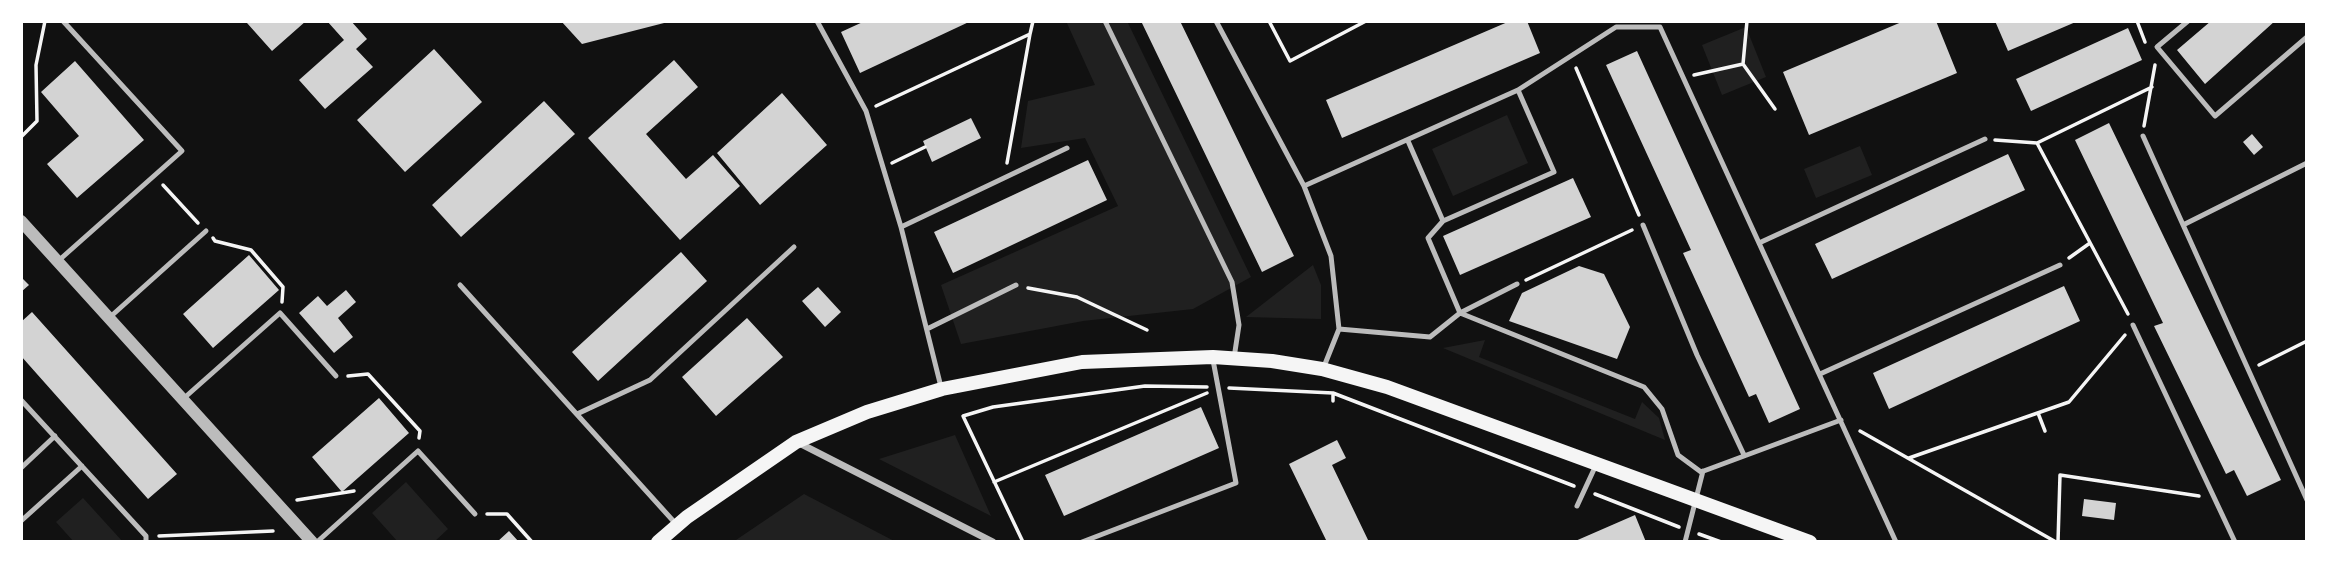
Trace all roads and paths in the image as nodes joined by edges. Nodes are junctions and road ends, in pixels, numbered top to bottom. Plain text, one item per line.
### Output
1 (45, 21) edge
2 (63, 21) edge
3 (817, 21) edge
4 (1032, 21) edge
5 (1104, 21) edge
6 (1216, 21) edge
7 (1269, 21) edge
8 (1366, 21) edge
9 (1747, 21) edge
10 (2188, 21) edge
11 (1030, 34) junction
12 (2307, 37) edge
13 (1571, 56) junction
14 (1743, 64) junction
15 (2155, 66) dead end
16 (1682, 78) junction
17 (2152, 87) junction
18 (1518, 90) junction
19 (1775, 109) dead end
20 (866, 111) junction
21 (2143, 136) joint
22 (21, 137) edge
23 (1985, 139) joint
24 (1408, 141) junction
25 (2037, 143) junction
26 (925, 147) dead end
27 (1067, 148) dead end
28 (2307, 163) edge
29 (883, 168) junction
30 (154, 176) junction
31 (1005, 178) junction
32 (1304, 186) junction
33 (21, 221) edge
34 (1443, 221) junction
35 (1643, 225) junction
36 (2183, 225) junction
37 (901, 227) junction
38 (206, 231) junction
39 (1759, 243) junction
40 (2090, 243) junction
41 (794, 247) dead end
42 (57, 262) junction
43 (2060, 265) joint
44 (1517, 284) joint
45 (460, 285) dead end
46 (1016, 285) joint
47 (280, 313) junction
48 (1460, 313) junction
49 (109, 318) junction
50 (2133, 325) junction
51 (928, 329) junction
52 (1339, 329) junction
53 (1147, 330) dead end
54 (2307, 341) edge
55 (1213, 357) junction
56 (1234, 358) junction
57 (1322, 369) junction
58 (2248, 370) junction
59 (1820, 374) junction
60 (336, 376) joint
61 (1218, 388) junction
62 (942, 389) junction
63 (1333, 393) junction
64 (183, 399) junction
65 (21, 400) edge
66 (1333, 401) dead end
67 (2038, 413) junction
68 (577, 414) junction
69 (1841, 420) junction
70 (2045, 431) dead end
71 (55, 436) junction
72 (796, 442) junction
73 (418, 451) junction
74 (1745, 454) junction
75 (1909, 458) junction
76 (1597, 464) junction
77 (82, 466) junction
78 (21, 468) edge
79 (1701, 472) junction
80 (994, 482) junction
81 (377, 488) junction
82 (1585, 490) junction
83 (2214, 498) junction
84 (1695, 499) junction
85 (297, 500) dead end
86 (2307, 500) edge
87 (1577, 506) dead end
88 (475, 514) joint
89 (21, 521) edge
90 (677, 526) junction
91 (1687, 530) junction
92 (273, 531) dead end
93 (146, 539) edge
94 (312, 542) edge
95 (317, 542) edge
96 (532, 542) edge
97 (658, 542) edge
98 (993, 542) edge
99 (1023, 542) edge
100 (1083, 542) edge
101 (1685, 542) edge
102 (1721, 542) edge
103 (1810, 542) edge
104 (1896, 542) edge
105 (2057, 542) edge
106 (2235, 542) edge

1 - 22 path
2 - 30 lane
3 - 20 lane
4 - 11 path
5 - 56 lane
6 - 32 lane
7 - 8 path
9 - 14 path
10 - 12 lane
11 - 20 path
11 - 31 path
13 - 16 lane
13 - 18 lane
13 - 35 path
14 - 16 path
14 - 19 path
15 - 17 path
16 - 39 lane
17 - 21 path
17 - 25 path
18 - 24 lane
18 - 34 lane
20 - 29 lane
21 - 36 lane
23 - 25 path
23 - 39 lane
24 - 32 lane
24 - 34 lane
25 - 40 path
26 - 29 path
27 - 31 lane
28 - 36 lane
29 - 37 lane
30 - 38 path
30 - 42 lane
31 - 37 lane
32 - 52 lane
33 - 42 street
34 - 48 lane
35 - 44 path
35 - 74 lane
36 - 58 lane
37 - 51 lane
38 - 47 path
38 - 49 lane
39 - 59 lane
40 - 43 path
40 - 50 path
41 - 68 lane
42 - 49 street
43 - 59 lane
44 - 48 lane
45 - 68 lane
46 - 51 lane
46 - 53 path
47 - 60 lane
47 - 64 lane
48 - 52 lane
48 - 79 lane
49 - 64 street
50 - 67 path
50 - 83 lane
51 - 62 lane
52 - 57 lane
54 - 58 path
55 - 56 main road
55 - 61 lane
55 - 62 main road
56 - 57 main road
57 - 76 main road
58 - 86 lane
59 - 69 lane
60 - 73 path
61 - 63 path
61 - 80 path
61 - 80 path
61 - 100 lane
62 - 72 main road
63 - 66 path
63 - 82 path
64 - 94 street
65 - 71 lane
67 - 70 path
67 - 75 path
68 - 90 lane
69 - 74 lane
69 - 75 path
69 - 104 lane
71 - 77 lane
71 - 78 lane
72 - 90 main road
72 - 98 street
73 - 81 lane
73 - 88 lane
74 - 79 lane
75 - 105 path
76 - 82 lane
76 - 84 main road
77 - 89 lane
77 - 93 lane
79 - 84 lane
80 - 99 path
81 - 85 path
81 - 95 lane
82 - 87 lane
82 - 91 path
83 - 105 path
83 - 106 lane
84 - 91 lane
84 - 103 main road
88 - 96 path
90 - 97 main road
91 - 101 lane
91 - 102 path
92 - 93 path

